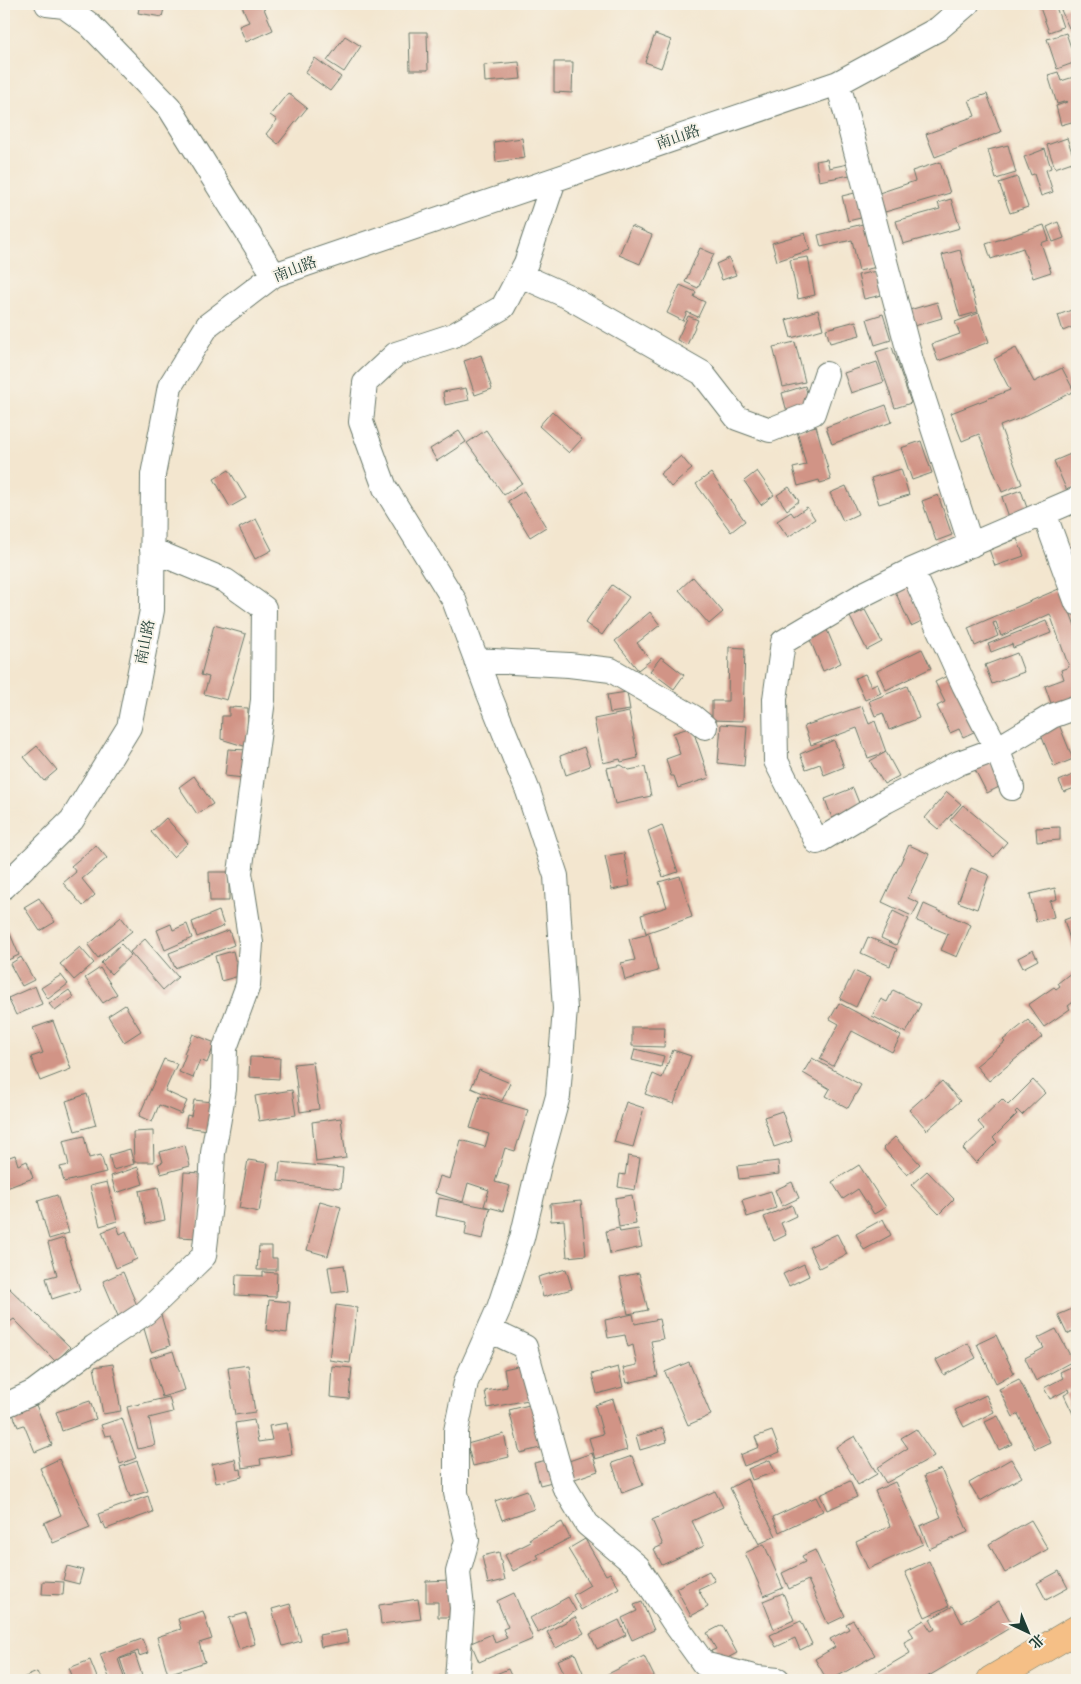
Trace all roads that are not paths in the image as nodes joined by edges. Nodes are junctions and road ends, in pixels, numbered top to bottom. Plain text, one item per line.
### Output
1 (47, 4) edge
2 (967, 4) edge
3 (838, 83) junction
4 (554, 180) junction
5 (274, 275) junction
6 (520, 275) junction
7 (826, 374) dead end
8 (1077, 499) edge
9 (1044, 513) junction
10 (971, 545) junction
11 (152, 550) junction
12 (912, 570) junction
13 (1077, 603) edge
14 (476, 660) junction
15 (1077, 707) edge
16 (705, 727) dead end
17 (997, 749) junction
18 (1012, 788) dead end
19 (4, 887) edge
20 (489, 1330) junction
21 (4, 1406) edge
22 (1077, 1629) edge
23 (457, 1680) edge
24 (778, 1680) edge
25 (991, 1680) edge

1 - 5 street
2 - 3 street, 南山路
3 - 4 street, 南山路
3 - 10 street
4 - 5 street, 南山路
4 - 6 street
5 - 11 street, 南山路
6 - 7 street
6 - 14 street
8 - 9 street
9 - 10 street
9 - 13 street
10 - 12 street
11 - 19 street, 南山路
11 - 21 street
12 - 17 street
12 - 17 street
14 - 16 street
14 - 20 street
15 - 17 street
17 - 18 street
20 - 23 street
20 - 24 street
22 - 25 main road

